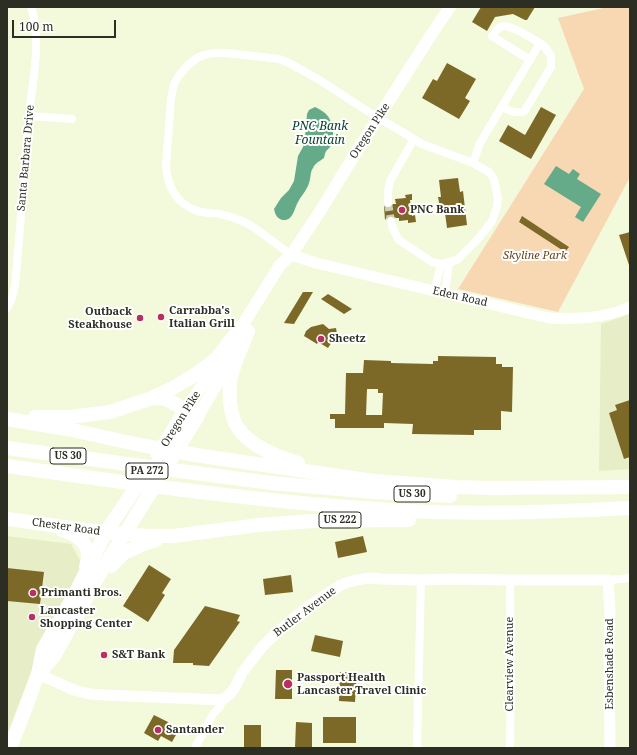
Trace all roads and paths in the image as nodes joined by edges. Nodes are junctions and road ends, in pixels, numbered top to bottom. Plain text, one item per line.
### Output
1 (31, 7) edge
2 (450, 7) edge
3 (540, 43) junction
4 (530, 60) junction
5 (502, 106) junction
6 (29, 116) junction
7 (378, 118) junction
8 (72, 119) dead end
9 (414, 139) junction
10 (473, 163) junction
11 (388, 203) tunnel mouth
12 (391, 221) tunnel mouth
13 (291, 255) junction
14 (445, 263) junction
15 (439, 293) junction
16 (630, 307) edge
17 (7, 308) edge
18 (245, 329) junction
19 (149, 399) junction
20 (192, 413) junction
21 (7, 415) edge
22 (7, 419) edge
23 (7, 448) edge
24 (7, 466) edge
25 (374, 481) junction
26 (630, 487) edge
27 (630, 494) edge
28 (630, 508) edge
29 (507, 514) junction
30 (7, 519) edge
31 (30, 522) junction
32 (106, 532) junction
33 (124, 535) junction
34 (173, 536) junction
35 (92, 574) junction
36 (630, 578) edge
37 (421, 580) junction
38 (510, 580) junction
39 (608, 580) junction
40 (38, 674) junction
41 (222, 700) junction
42 (10, 748) edge
43 (195, 748) edge
44 (417, 748) edge
45 (510, 748) edge
46 (610, 748) edge

1 - 6 street, Santa Barbara Drive
2 - 7 main road, Oregon Pike / PA 272
3 - 4 street
3 - 4 street
3 - 5 street
4 - 5 street
5 - 10 street
6 - 8 street
6 - 17 street, Santa Barbara Drive
7 - 9 street
7 - 13 main road, Oregon Pike / PA 272
7 - 13 street
9 - 10 street
9 - 11 street
10 - 14 street
12 - 14 street
13 - 15 street, Eden Road
13 - 18 main road, Oregon Pike / PA 272
14 - 15 street
15 - 16 street, Eden Road
18 - 19 highway
18 - 20 main road, Oregon Pike / PA 272
18 - 25 highway
19 - 20 highway
19 - 21 highway
20 - 32 highway, Oregon Pike / PA 272
20 - 33 highway, Oregon Pike / PA 272
22 - 25 highway
23 - 27 highway, US 30
24 - 29 highway, US 30
25 - 26 highway
28 - 29 highway, US 30
29 - 34 highway, US 222
30 - 31 highway, Chester Road
31 - 32 highway, Chester Road
31 - 35 highway
32 - 33 highway, Chester Road
32 - 35 highway, Oregon Pike / PA 272
33 - 34 highway, Chester Road
33 - 35 highway, Oregon Pike / PA 272
34 - 35 highway, US 222
35 - 40 highway, Oregon Pike / US 222
36 - 39 street, Butler Avenue
37 - 38 street, Butler Avenue
37 - 41 street, Butler Avenue
37 - 44 street
38 - 39 street, Butler Avenue
38 - 45 street, Clearview Avenue
39 - 46 street, Esbenshade Road
40 - 41 street
40 - 42 highway, Oregon Pike / US 222
41 - 43 street

